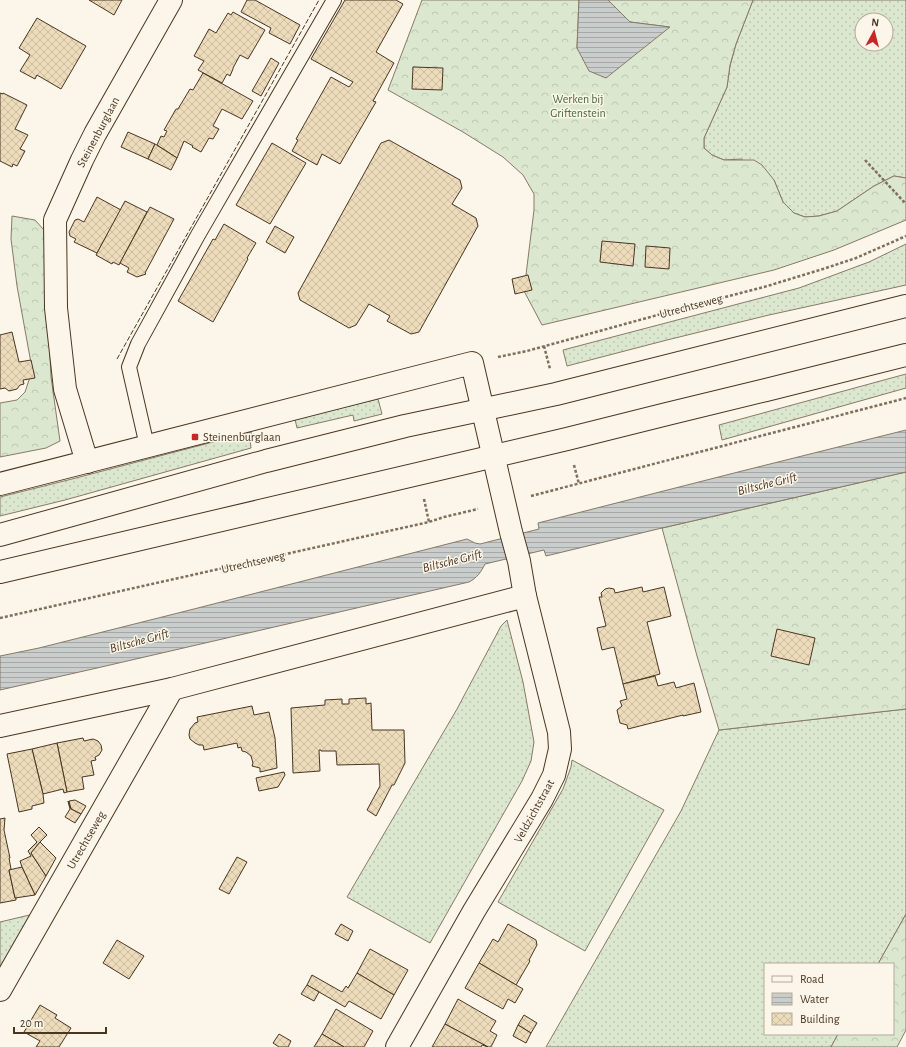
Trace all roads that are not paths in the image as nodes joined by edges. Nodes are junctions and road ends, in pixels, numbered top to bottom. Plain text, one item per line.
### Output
1 (171, 0) edge
2 (334, 0) edge
3 (906, 306) edge
4 (906, 355) edge
5 (483, 410) junction
6 (147, 446) junction
7 (494, 456) junction
8 (87, 462) junction
9 (0, 484) edge
10 (0, 535) edge
11 (0, 572) edge
12 (525, 596) junction
13 (172, 689) junction
14 (0, 726) edge
15 (0, 990) edge
16 (397, 1047) edge

1 - 8 street, Steinenburglaan
2 - 6 lane
3 - 5 street
4 - 7 street
5 - 6 street
5 - 7 street
5 - 10 street
6 - 8 street
7 - 11 street
7 - 12 street, Veldzichtstraat
8 - 9 street
12 - 13 street
12 - 16 street, Veldzichtstraat
13 - 14 street
13 - 15 street, Utrechtseweg

